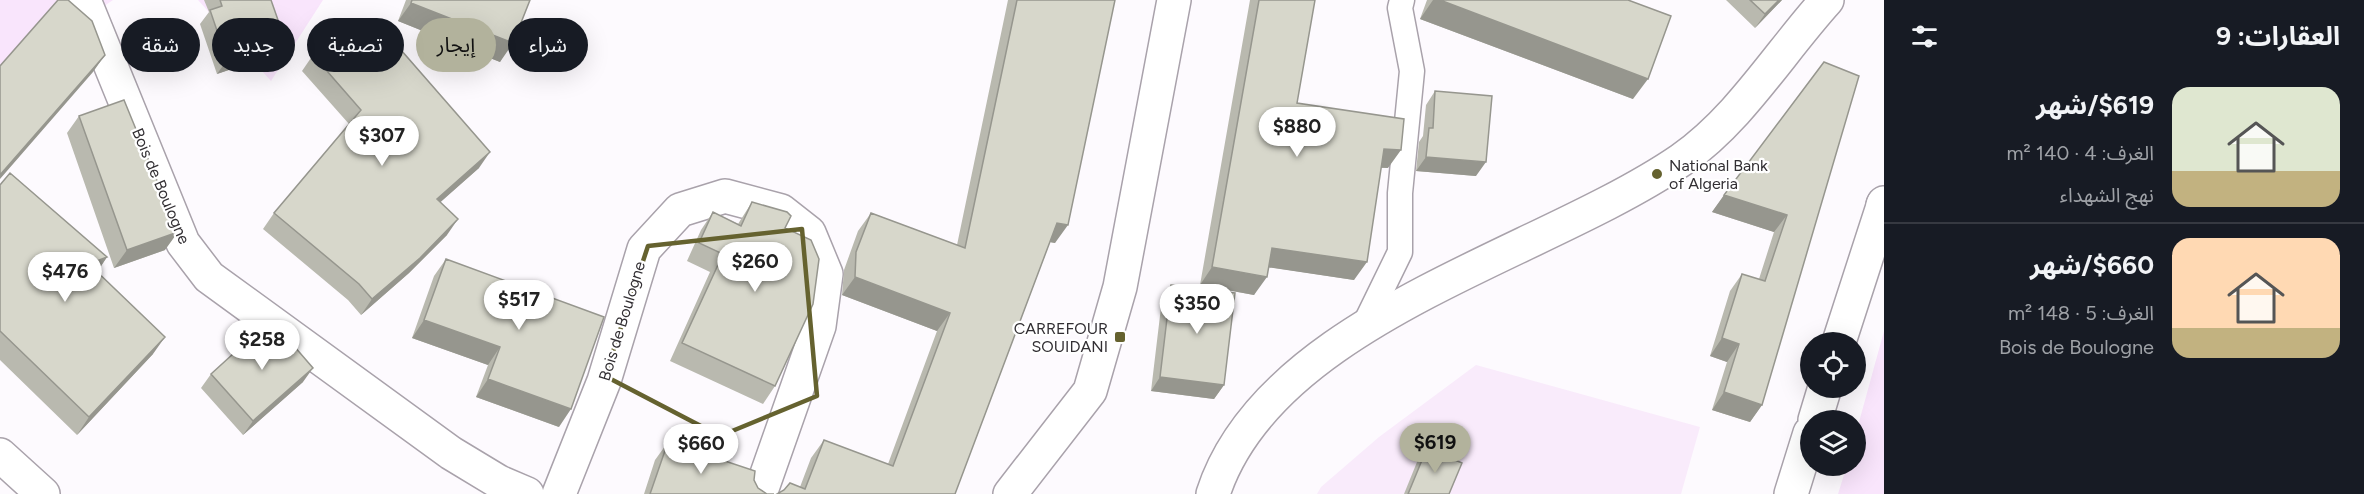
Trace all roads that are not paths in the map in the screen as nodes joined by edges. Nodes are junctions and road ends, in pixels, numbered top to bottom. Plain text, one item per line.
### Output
1 (84, 0) edge
2 (1173, 0) edge
3 (1402, 0) edge
4 (1827, 0) edge
5 (1884, 203) edge
6 (1362, 330) junction
7 (1842, 332) edge
8 (0, 455) edge
9 (1800, 465) edge
10 (43, 494) edge
11 (527, 494) edge
12 (559, 494) edge
13 (760, 494) edge
14 (1010, 494) edge
15 (1213, 494) edge
16 (1791, 494) edge

1 - 11 main road, Bois de Boulogne
2 - 14 main road
3 - 6 lane
4 - 6 main road
5 - 7 main road
6 - 15 main road
8 - 10 main road
9 - 16 main road
12 - 13 main road, Bois de Boulogne

